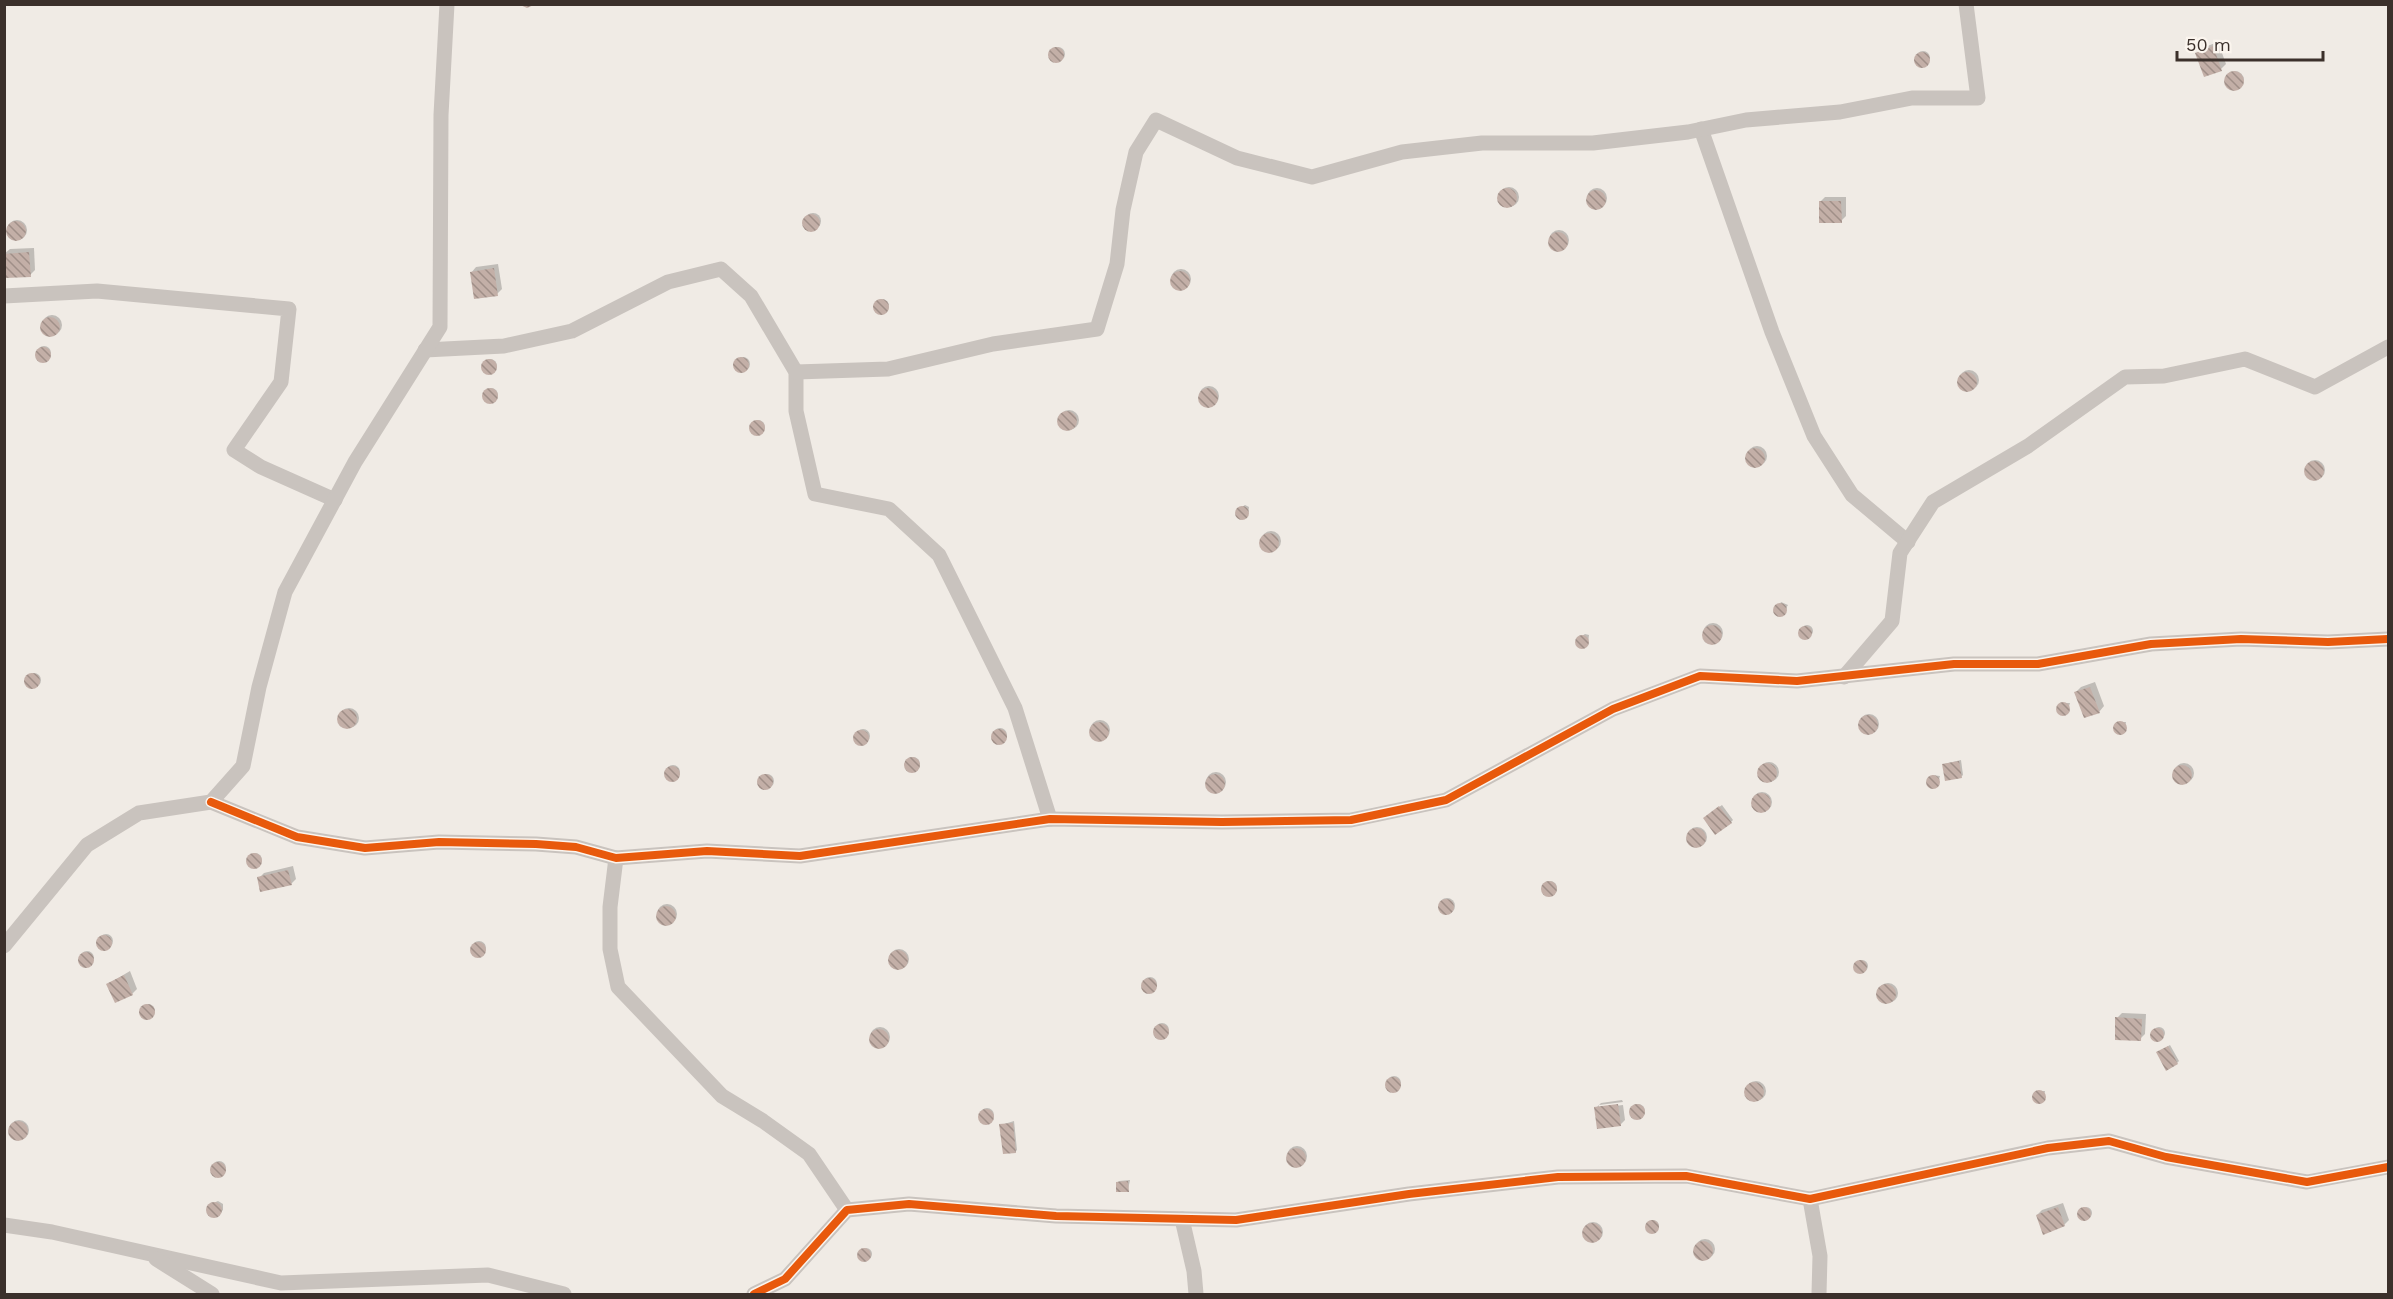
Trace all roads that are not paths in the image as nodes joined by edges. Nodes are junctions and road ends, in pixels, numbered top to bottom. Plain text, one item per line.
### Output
1 (447, 4) edge
2 (1966, 4) edge
3 (1701, 129) junction
4 (4, 296) edge
5 (2388, 348) edge
6 (425, 350) junction
7 (796, 372) junction
8 (335, 500) junction
9 (1908, 542) junction
10 (2388, 639) edge
11 (1844, 677) junction
12 (211, 802) junction
13 (1050, 819) junction
14 (616, 858) junction
15 (4, 946) edge
16 (2388, 1167) edge
17 (1810, 1199) junction
18 (847, 1210) junction
19 (1182, 1219) junction
20 (4, 1225) edge
21 (147, 1253) junction
22 (212, 1294) edge
23 (564, 1294) edge
24 (754, 1294) edge
25 (1196, 1294) edge
26 (1820, 1294) edge

1 - 6 street
2 - 3 street
3 - 7 street
3 - 9 street
4 - 8 street
5 - 9 street
6 - 7 street
6 - 8 street
7 - 13 street
8 - 12 street
9 - 11 street
10 - 11 street
11 - 13 street
12 - 14 street
12 - 15 street
13 - 14 street
14 - 18 street
16 - 17 street
17 - 19 street
17 - 26 street
18 - 19 street
18 - 24 street
19 - 25 street
20 - 21 street
21 - 22 street
21 - 23 street

